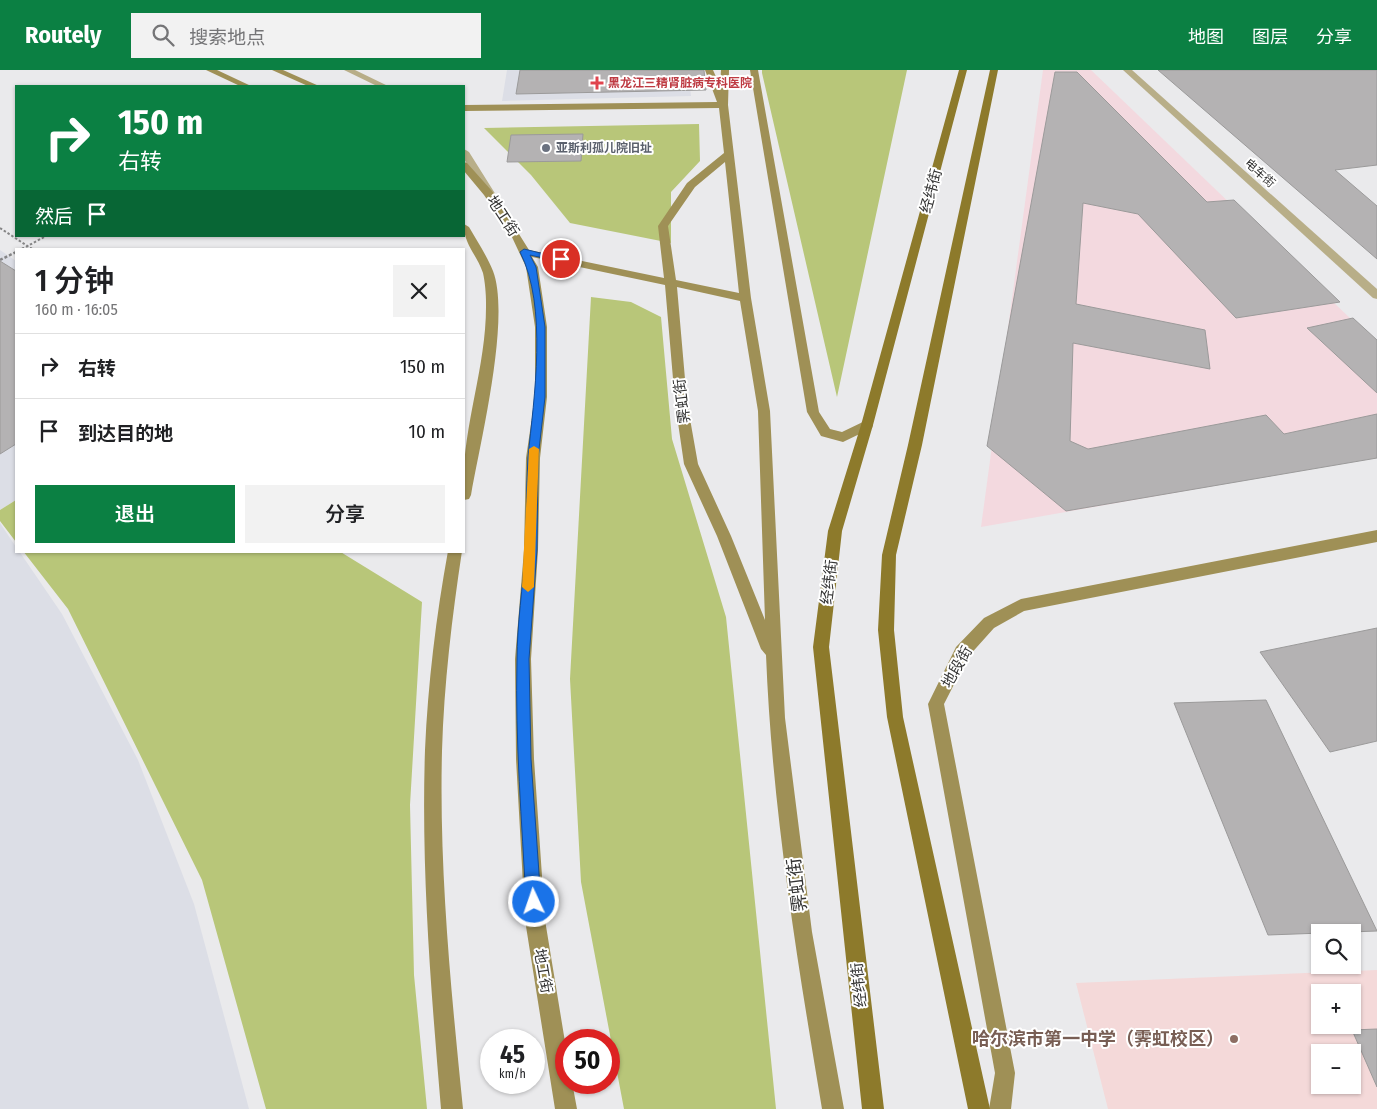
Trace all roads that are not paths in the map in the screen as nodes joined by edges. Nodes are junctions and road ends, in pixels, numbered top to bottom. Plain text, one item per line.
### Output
1 (210, 70) edge
2 (276, 70) edge
3 (348, 70) edge
4 (709, 70) edge
5 (725, 70) edge
6 (754, 70) edge
7 (963, 70) edge
8 (994, 70) edge
9 (1127, 70) edge
10 (245, 85) edge
11 (313, 85) edge
12 (382, 85) edge
13 (723, 105) junction
14 (465, 108) edge
15 (465, 154) edge
16 (729, 154) junction
17 (465, 166) edge
18 (500, 212) junction
19 (465, 229) edge
20 (524, 252) junction
21 (670, 282) junction
22 (1377, 295) edge
23 (745, 298) junction
24 (867, 425) junction
25 (465, 489) edge
26 (1377, 536) edge
27 (455, 553) edge
28 (773, 658) junction
29 (452, 1109) edge
30 (566, 1109) edge
31 (833, 1109) edge
32 (873, 1109) edge
33 (979, 1109) edge
34 (1000, 1109) edge

1 - 10 main road
2 - 11 main road
3 - 12 street
4 - 13 main road, 霁虹街
5 - 13 main road, 霁虹街
6 - 24 main road
7 - 24 main road, 经纬街
8 - 33 main road
9 - 22 street, 电车街
13 - 14 main road
13 - 16 main road, 霁虹街
15 - 18 street
16 - 21 main road, 霁虹街
16 - 23 main road, 霁虹街
17 - 18 main road, 地工街
18 - 20 main road, 地工街
19 - 25 main road
20 - 21 main road
20 - 30 main road, 地工街
21 - 23 main road
21 - 28 main road, 霁虹街
23 - 28 main road, 霁虹街
24 - 32 main road, 经纬街
26 - 34 main road, 地段街
27 - 29 main road
28 - 31 main road, 霁虹街

